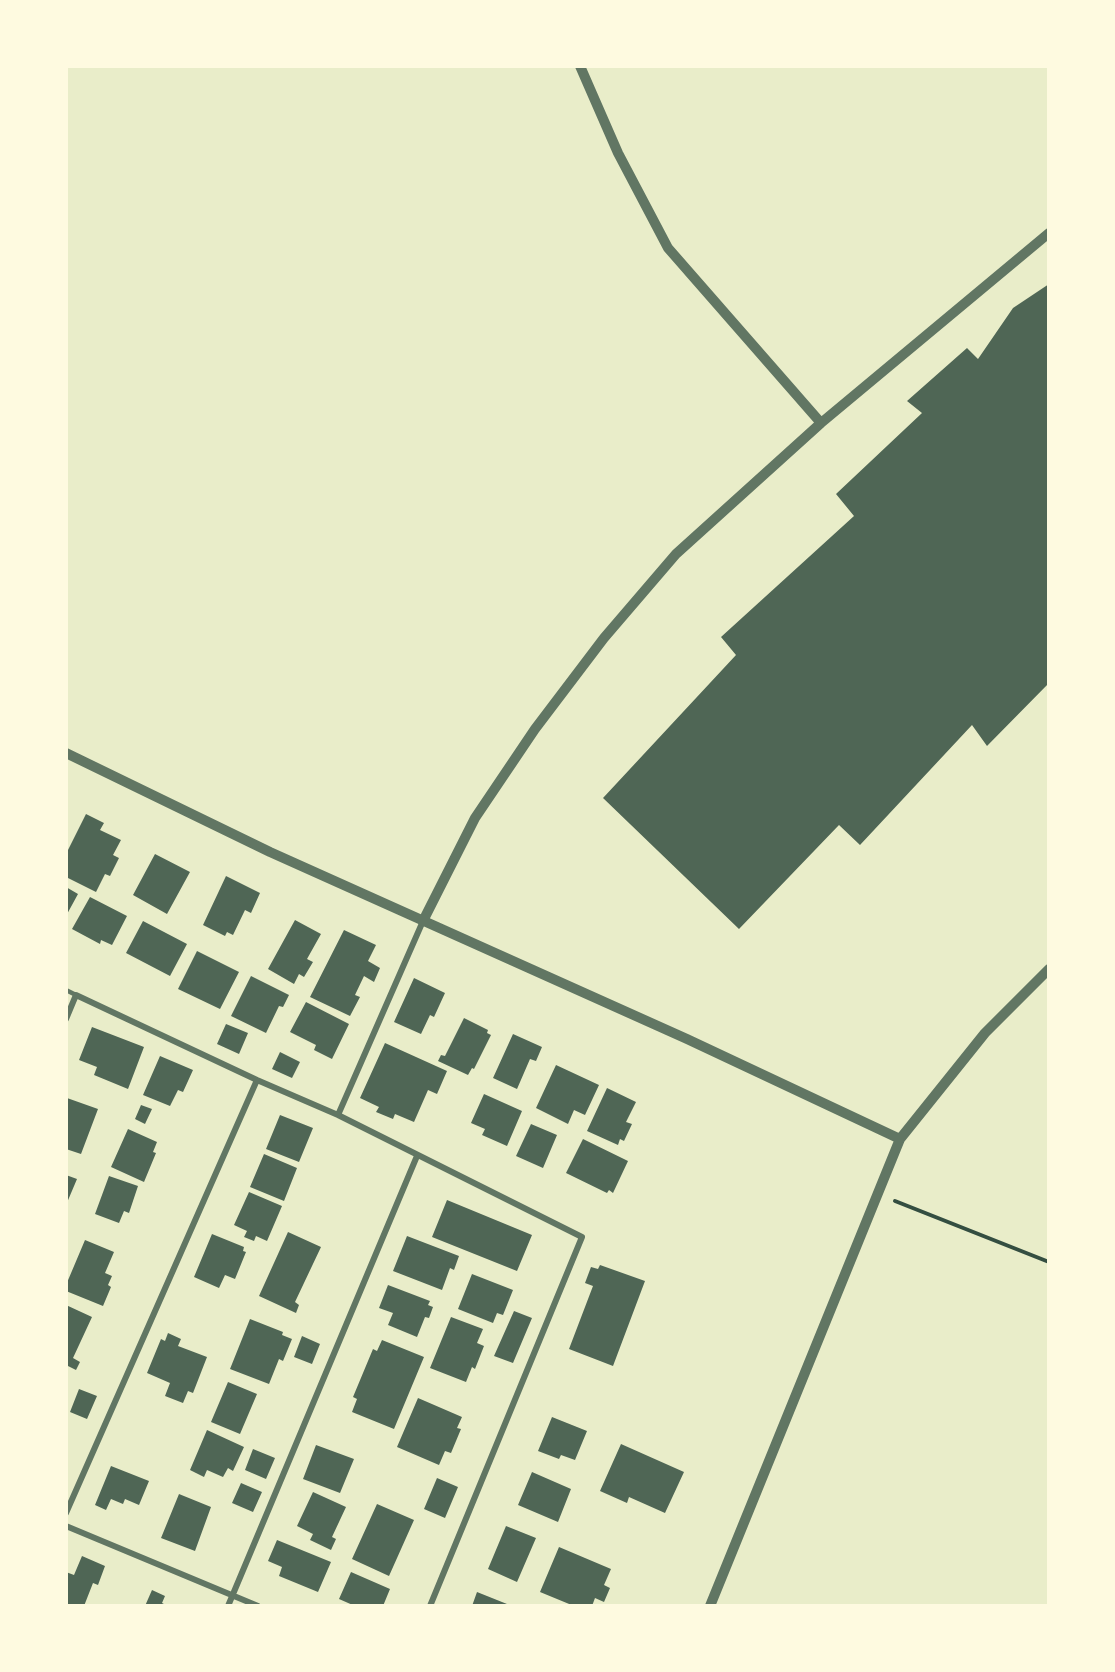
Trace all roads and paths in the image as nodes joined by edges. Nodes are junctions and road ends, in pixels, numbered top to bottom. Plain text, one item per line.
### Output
1 (580, 66) edge
2 (1049, 233) edge
3 (821, 423) junction
4 (66, 753) edge
5 (423, 921) junction
6 (1049, 969) edge
7 (66, 990) edge
8 (76, 995) junction
9 (66, 1019) edge
10 (257, 1080) junction
11 (338, 1115) junction
12 (900, 1139) junction
13 (417, 1155) junction
14 (877, 1194) junction
15 (1049, 1262) edge
16 (66, 1513) edge
17 (66, 1526) edge
18 (232, 1595) junction
19 (228, 1606) edge
20 (258, 1606) edge
21 (430, 1606) edge
22 (710, 1606) edge

1 - 3 street
2 - 3 street
3 - 5 street
4 - 5 street
5 - 11 street
5 - 12 street
6 - 12 street
7 - 8 lane
8 - 9 street
8 - 10 street
10 - 11 street
10 - 16 street
11 - 13 street
12 - 14 street
13 - 18 street
13 - 21 street
14 - 15 path
14 - 22 street
17 - 18 street
18 - 19 street
18 - 20 street

